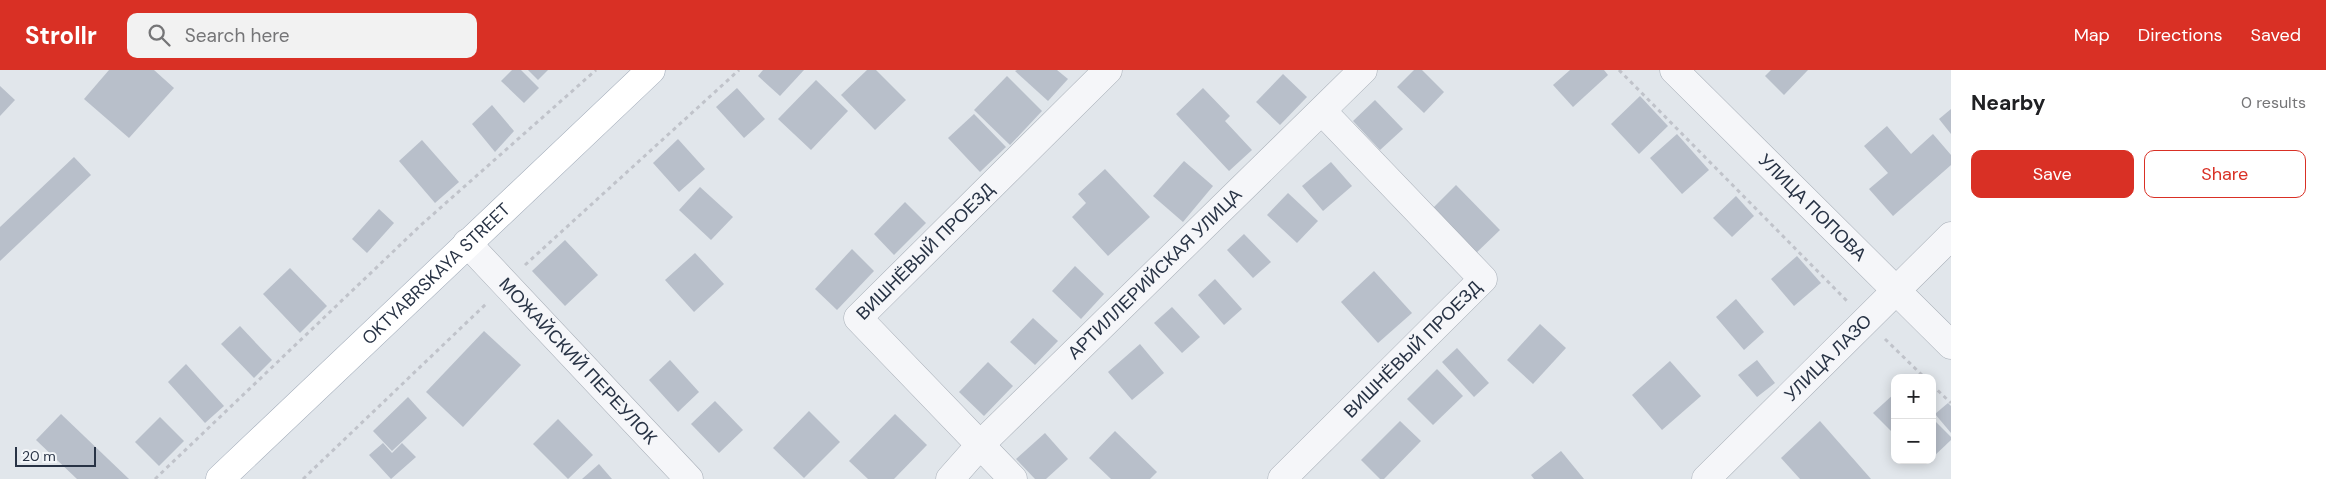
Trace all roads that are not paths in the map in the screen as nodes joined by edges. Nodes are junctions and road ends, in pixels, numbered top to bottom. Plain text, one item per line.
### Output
1 (651, 70) edge
2 (1108, 70) edge
3 (1674, 70) edge
4 (1355, 72) edge
5 (1322, 111) junction
6 (1951, 236) edge
7 (467, 243) junction
8 (1895, 291) junction
9 (1951, 345) edge
10 (982, 444) junction
11 (220, 479) edge
12 (689, 479) edge
13 (950, 479) edge
14 (1013, 479) edge
15 (1282, 479) edge
16 (1706, 479) edge

1 - 7 main road, OKTYABRSKAYA STREET
2 - 10 street, ВИШНЁВЫЙ ПРОЕЗД
3 - 8 street, УЛИЦА ПОПОВА
4 - 5 street, АРТИЛЛЕРИЙСКАЯ УЛИЦА
5 - 10 street, АРТИЛЛЕРИЙСКАЯ УЛИЦА
5 - 15 street, ВИШНЁВЫЙ ПРОЕЗД
6 - 8 street, УЛИЦА ЛАЗО
7 - 11 main road, OKTYABRSKAYA STREET
7 - 12 street, МОЖАЙСКИЙ ПЕРЕУЛОК
8 - 9 street, УЛИЦА ПОПОВА
8 - 16 street, УЛИЦА ЛАЗО
10 - 13 street, АРТИЛЛЕРИЙСКАЯ УЛИЦА
10 - 14 street, ВИШНЁВЫЙ ПРОЕЗД

